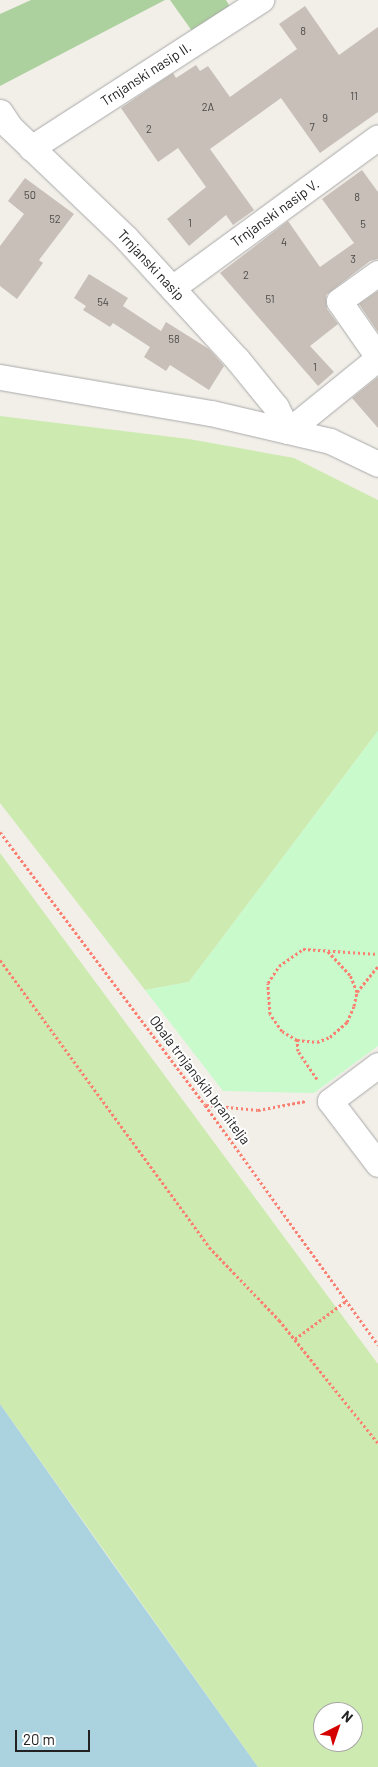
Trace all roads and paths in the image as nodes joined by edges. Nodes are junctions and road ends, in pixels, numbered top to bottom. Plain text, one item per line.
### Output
1 (261, 0) edge
2 (0, 112) edge
3 (378, 137) edge
4 (31, 148) junction
5 (378, 273) edge
6 (172, 288) junction
7 (378, 358) edge
8 (0, 377) edge
9 (288, 431) junction
10 (378, 464) edge
11 (0, 832) edge
12 (326, 950) junction
13 (378, 954) edge
14 (0, 960) edge
15 (378, 966) edge
16 (357, 992) junction
17 (298, 1040) junction
18 (378, 1065) edge
19 (323, 1100) junction
20 (205, 1104) junction
21 (378, 1164) edge
22 (346, 1301) junction
23 (295, 1339) junction
24 (378, 1345) edge
25 (378, 1443) edge

1 - 4 street, Trnjanski nasip II.
2 - 4 street, Trnjanski nasip
3 - 6 street, Trnjanski nasip V.
4 - 6 street, Trnjanski nasip
5 - 7 street
6 - 9 street, Trnjanski nasip
7 - 9 street
8 - 9 street
9 - 10 street
11 - 20 path, Obala trnjanskih branitelja
12 - 13 path
12 - 16 path
12 - 17 path
14 - 23 path
15 - 16 path
16 - 17 path
17 - 19 path
18 - 19 street
19 - 20 path
19 - 21 street
20 - 22 path, Obala trnjanskih branitelja
22 - 23 path
22 - 24 path, Obala trnjanskih branitelja
23 - 25 path

